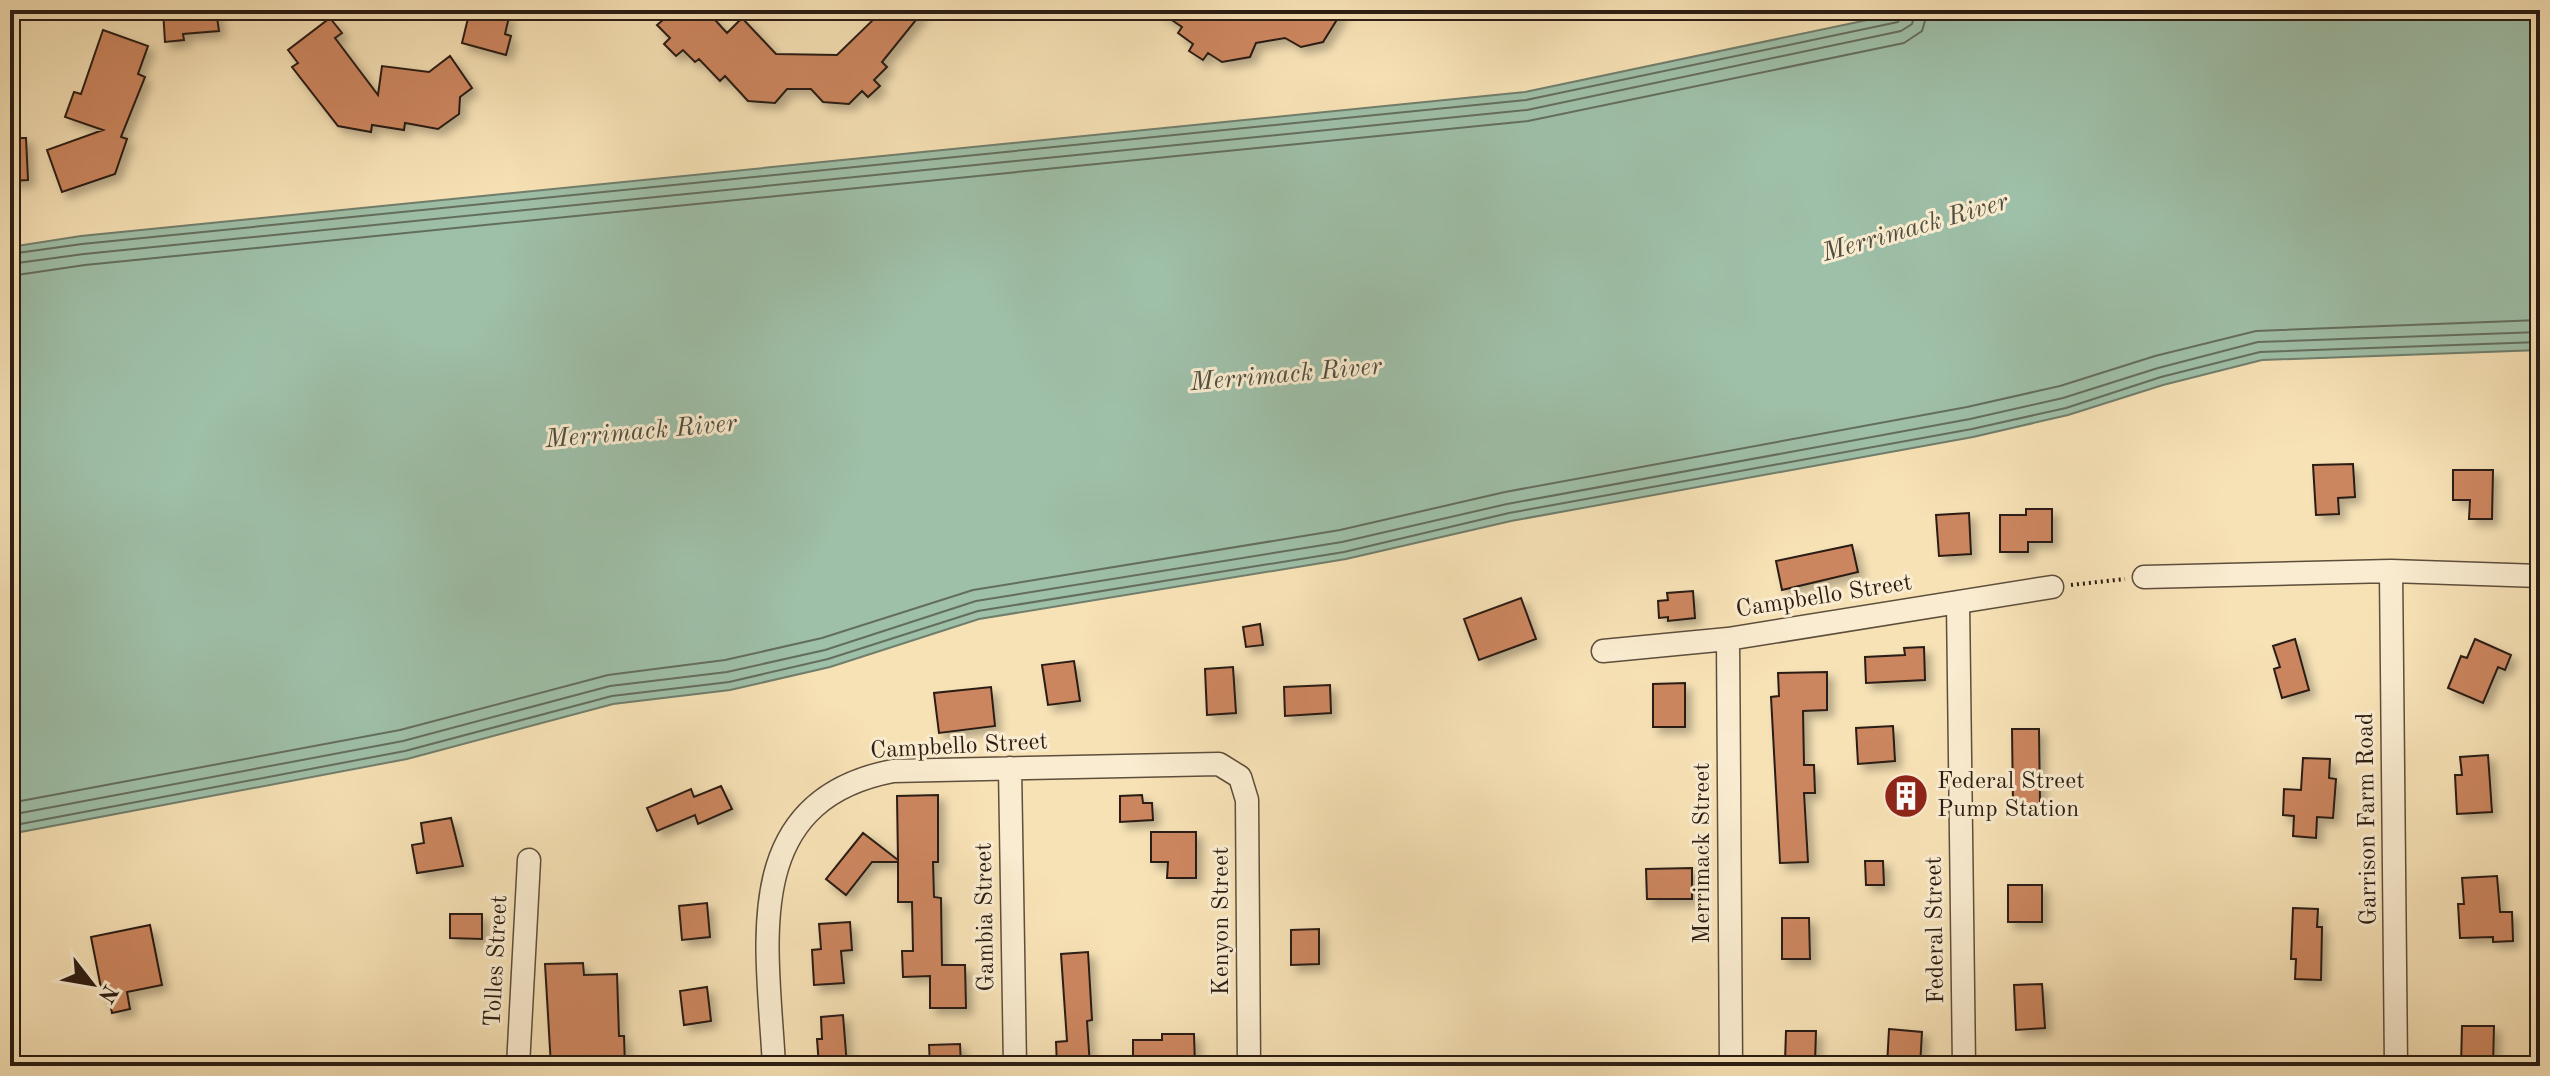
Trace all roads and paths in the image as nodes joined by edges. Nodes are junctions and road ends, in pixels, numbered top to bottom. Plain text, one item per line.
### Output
1 (2391, 571) junction
2 (2540, 576) edge
3 (2144, 577) joint
4 (2052, 587) joint
5 (1958, 602) junction
6 (1728, 639) junction
7 (1603, 651) dead end
8 (1010, 768) junction
9 (1240, 777) joint
10 (529, 860) dead end
11 (518, 1066) edge
12 (774, 1066) edge
13 (1015, 1066) edge
14 (1249, 1066) edge
15 (1731, 1066) edge
16 (1964, 1066) edge
17 (2396, 1066) edge

1 - 2 street
1 - 3 street
1 - 17 street, Garrison Farm Road
3 - 4 path
4 - 5 street, Campbello Street
5 - 6 street, Campbello Street
5 - 16 street, Federal Street
6 - 7 street, Campbello Street
6 - 15 street, Merrimack Street
8 - 9 street, Campbello Street
8 - 12 street, Campbello Street
8 - 13 street, Gambia Street
9 - 14 street, Kenyon Street
10 - 11 street, Tolles Street

